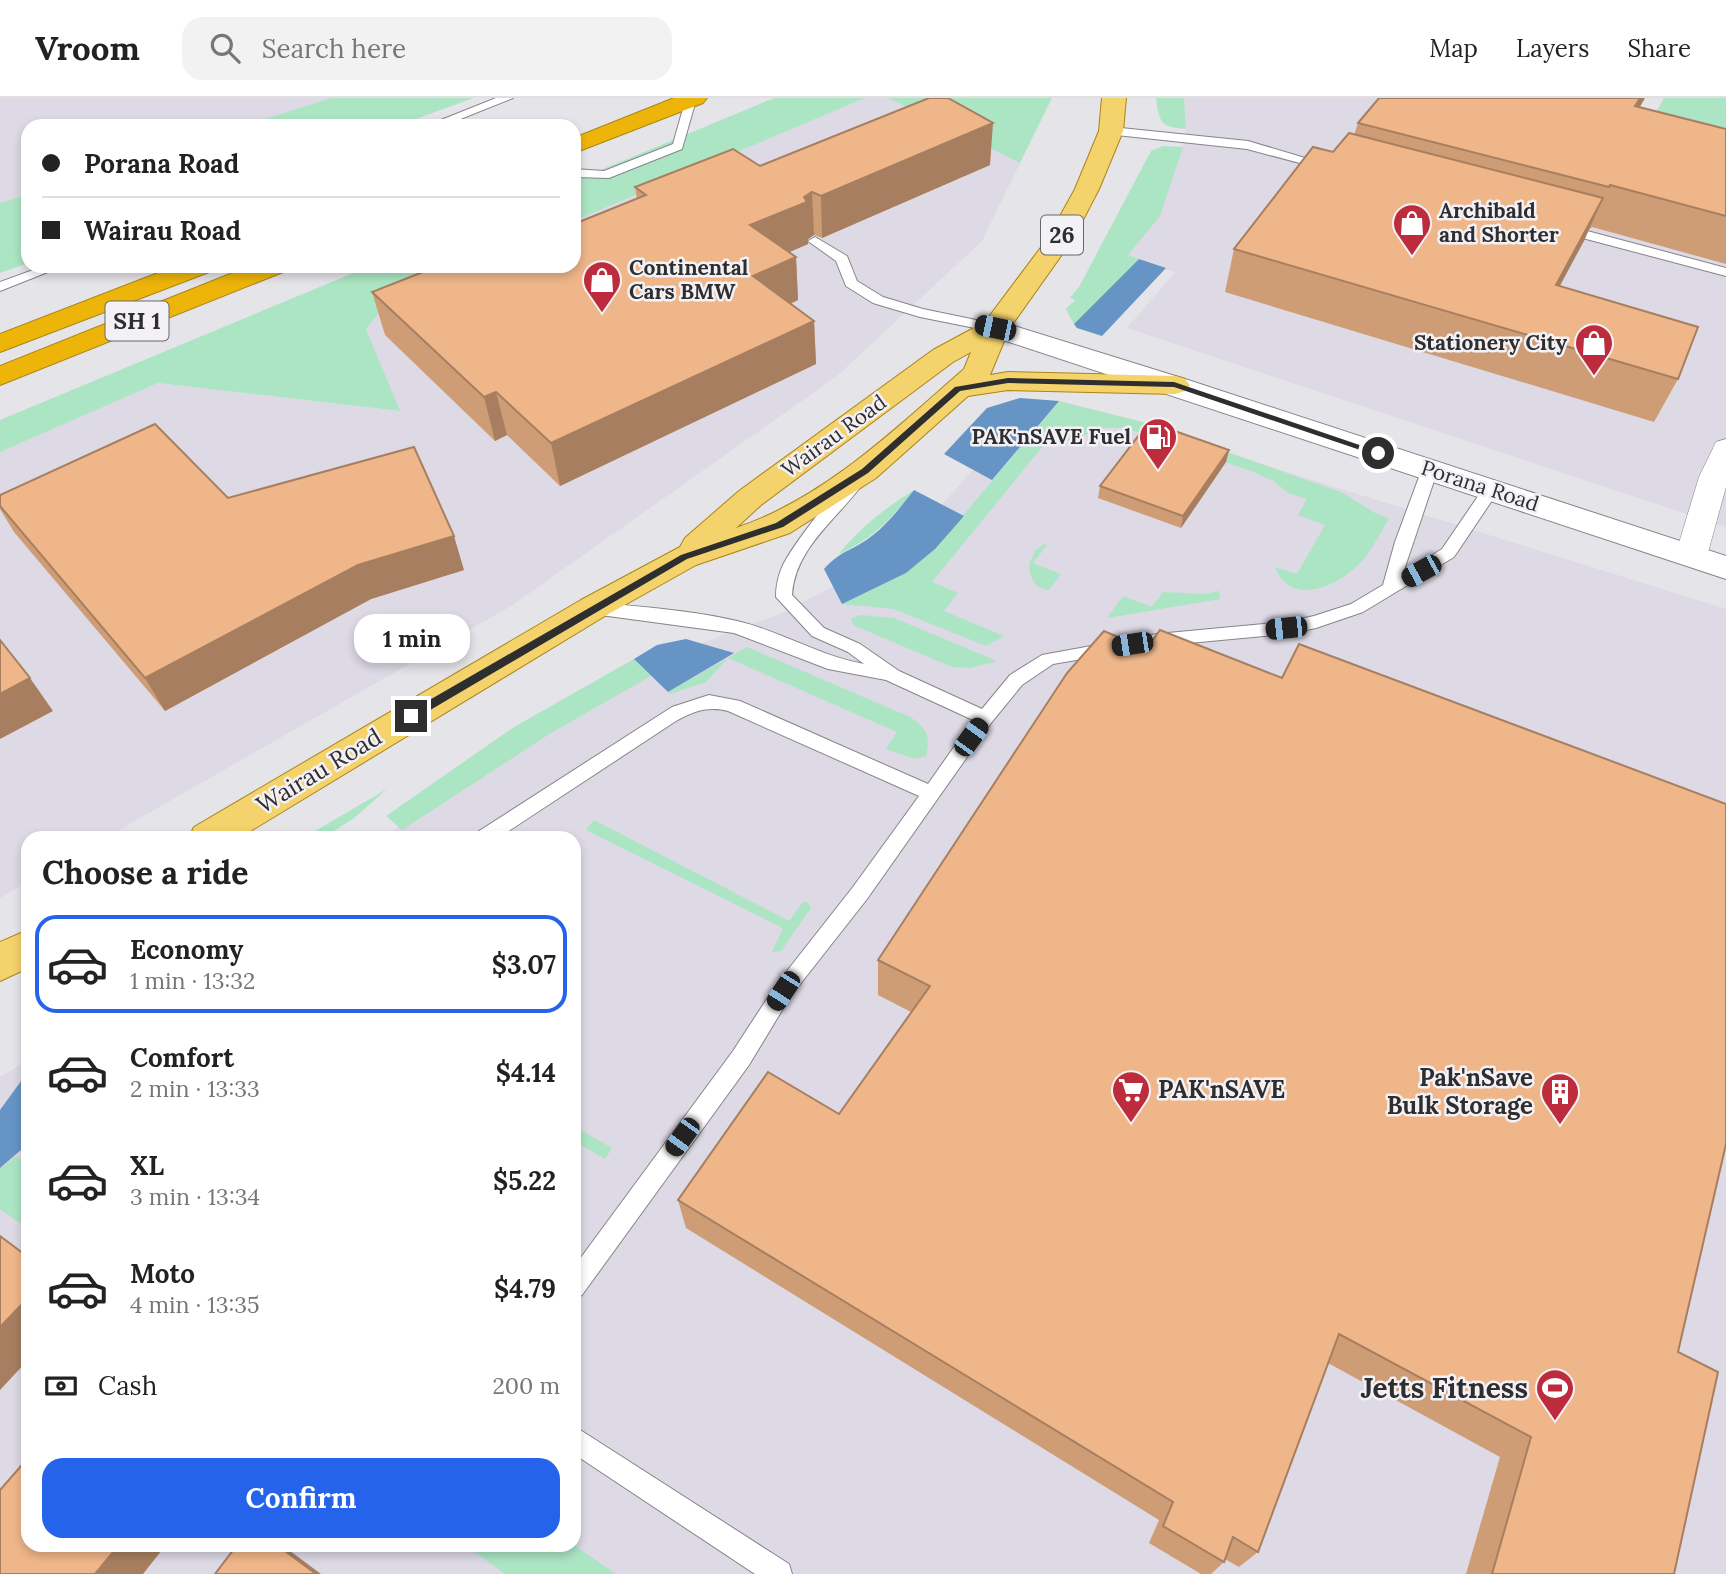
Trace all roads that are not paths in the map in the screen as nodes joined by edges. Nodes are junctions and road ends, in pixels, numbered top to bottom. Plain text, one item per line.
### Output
1 (507, 98) edge
2 (1114, 98) edge
3 (692, 99) edge
4 (451, 119) edge
5 (1111, 131) junction
6 (581, 143) edge
7 (1343, 170) edge
8 (581, 173) edge
9 (1541, 223) edge
10 (816, 241) dead end
11 (1726, 272) edge
12 (38, 273) edge
13 (182, 273) edge
14 (257, 273) edge
15 (0, 287) edge
16 (995, 328) junction
17 (0, 344) edge
18 (0, 376) edge
19 (1174, 385) junction
20 (958, 389) junction
21 (1726, 448) edge
22 (1430, 469) junction
23 (865, 471) junction
24 (1491, 489) junction
25 (1691, 556) junction
26 (684, 557) junction
27 (1726, 568) edge
28 (1390, 588) junction
29 (593, 608) junction
30 (893, 676) junction
31 (985, 718) junction
32 (930, 793) junction
33 (220, 831) edge
34 (494, 831) edge
35 (21, 951) edge
36 (0, 963) edge
37 (581, 1277) edge
38 (581, 1444) edge
39 (779, 1574) edge

1 - 4 lane
2 - 5 main road, Wairau Road / 26
3 - 6 highway
3 - 8 lane
5 - 7 lane
5 - 16 main road, Wairau Road / 26
9 - 11 lane
10 - 16 lane
12 - 15 lane
13 - 17 highway, SH 1
14 - 18 highway, SH 1
16 - 19 street, Porana Road
16 - 20 main road, Wairau Road / 26
16 - 26 main road, Wairau Road / 26
19 - 20 main road
19 - 22 street, Porana Road
20 - 23 main road, Wairau Road / 26
21 - 25 street
22 - 24 street, Porana Road
22 - 28 lane
23 - 26 main road, Wairau Road / 26
23 - 30 lane
24 - 25 street, Porana Road
24 - 28 lane
25 - 27 street, Porana Road
26 - 29 main road, Wairau Road / 26
28 - 31 lane
29 - 30 lane
29 - 33 main road, Wairau Road / 26
30 - 31 lane
31 - 32 lane
32 - 34 lane
32 - 37 lane
35 - 36 main road
38 - 39 lane

